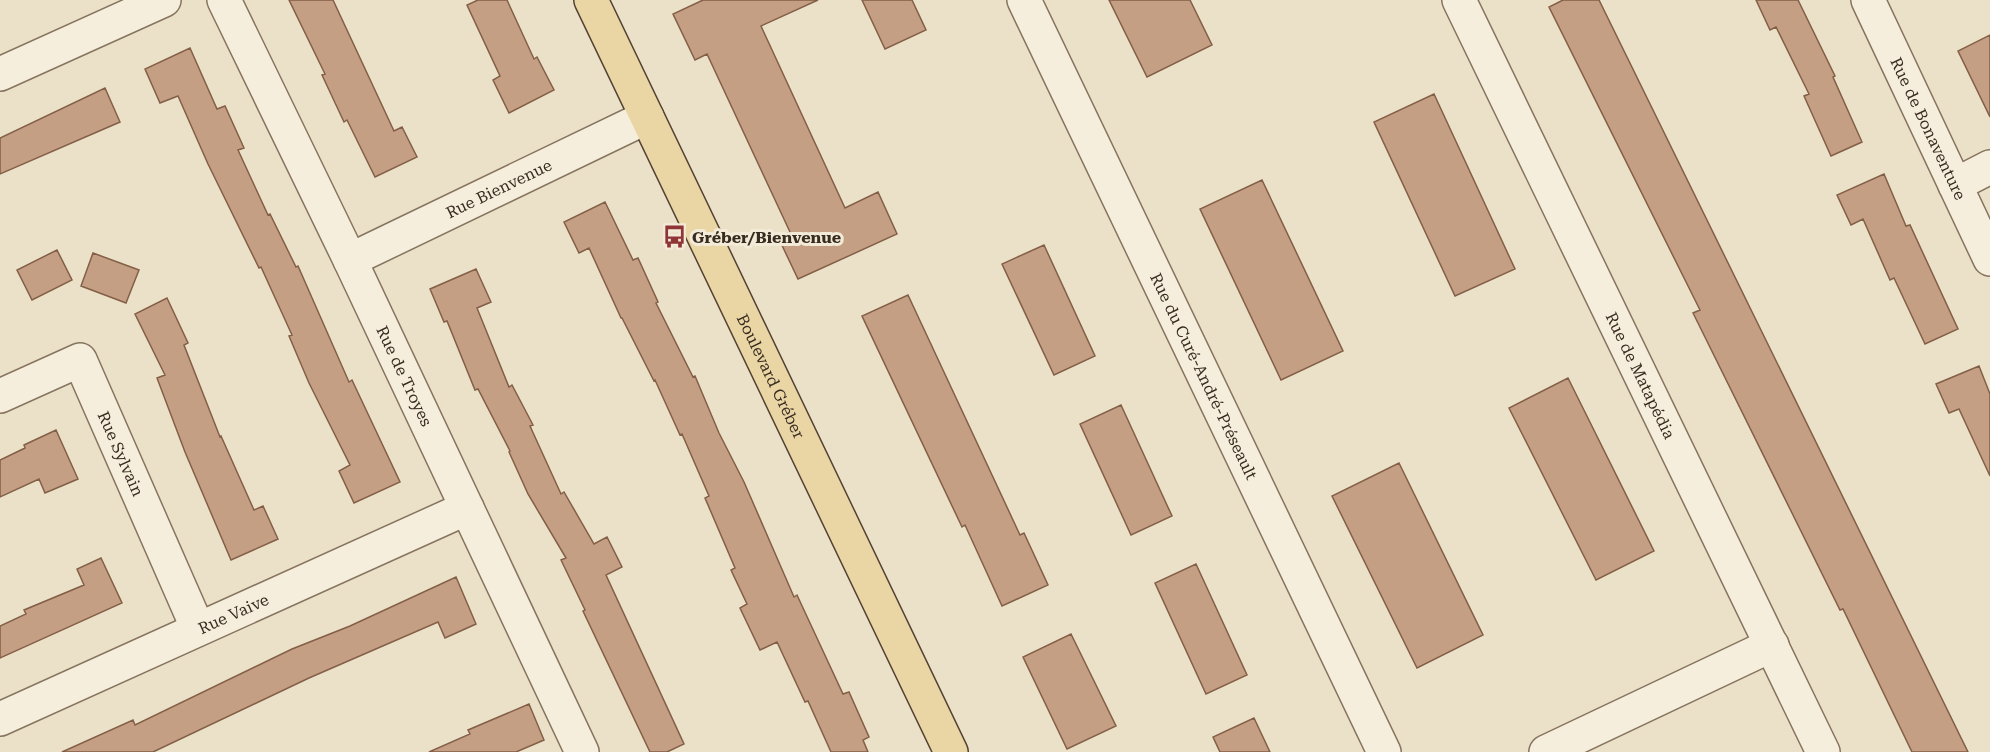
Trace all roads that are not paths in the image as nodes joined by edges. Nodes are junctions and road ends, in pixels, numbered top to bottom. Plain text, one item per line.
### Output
1 (164, 0) edge
2 (224, 0) edge
3 (591, 0) edge
4 (1024, 0) edge
5 (1459, 0) edge
6 (1868, 0) edge
7 (0, 74) edge
8 (647, 117) junction
9 (1990, 167) edge
10 (1954, 185) junction
11 (1990, 259) edge
12 (350, 260) junction
13 (0, 396) edge
14 (467, 508) junction
15 (198, 629) junction
16 (1772, 645) junction
17 (0, 719) edge
18 (582, 752) edge
19 (951, 752) edge
20 (1384, 752) edge
21 (1546, 752) edge
22 (1823, 752) edge

1 - 7 street
2 - 12 street, Rue de Troyes
3 - 8 main road, Boulevard Gréber
4 - 20 street, Rue du Curé-André-Préseault
5 - 16 street, Rue de Matapédia
6 - 10 street, Rue de Bonaventure
8 - 12 street, Rue Bienvenue
8 - 19 main road, Boulevard Gréber
9 - 10 street
10 - 11 street, Rue de Bonaventure
12 - 14 street, Rue de Troyes
13 - 15 street, Rue Sylvain
14 - 15 street, Rue Vaive
14 - 18 street, Rue de Troyes
15 - 17 street, Rue Vaive
16 - 21 street
16 - 22 street, Rue de Matapédia

